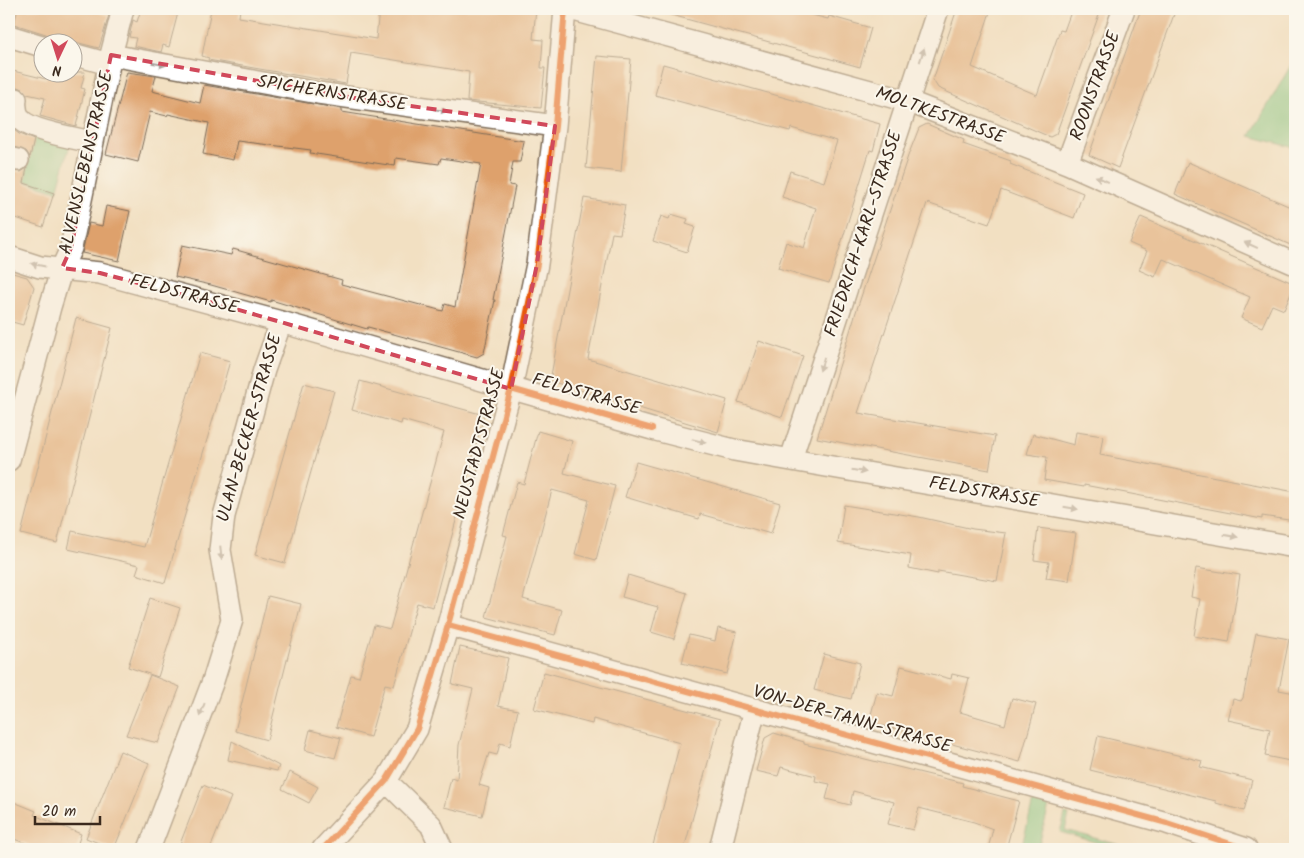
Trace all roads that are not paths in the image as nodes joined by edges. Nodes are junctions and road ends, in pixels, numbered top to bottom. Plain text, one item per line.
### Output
1 (123, 9) edge
2 (565, 9) edge
3 (570, 9) edge
4 (938, 9) edge
5 (1124, 9) edge
6 (9, 36) edge
7 (32, 43) edge
8 (82, 55) edge
9 (110, 59) junction
10 (16, 99) dead end
11 (907, 101) junction
12 (555, 126) junction
13 (93, 142) junction
14 (1067, 164) junction
15 (9, 257) edge
16 (1295, 264) edge
17 (62, 268) junction
18 (281, 322) junction
19 (512, 389) junction
20 (791, 459) junction
21 (9, 460) edge
22 (1295, 547) edge
23 (448, 625) junction
24 (755, 709) junction
25 (386, 781) junction
26 (149, 849) edge
27 (323, 849) edge
28 (442, 849) edge
29 (720, 849) edge
30 (1246, 849) edge

1 - 9 street, ALVENSLEBENSTRASSE
2 - 12 street, NEUSTADTSTRASSE
3 - 11 street, MOLTKESTRASSE
11 -> 4 street, FRIEDRICH-KARL-STRASSE
5 - 14 street, ROONSTRASSE
6 - 7 street
8 - 9 street, SPICHERNSTRASSE
9 -> 12 street, SPICHERNSTRASSE
9 - 13 street, ALVENSLEBENSTRASSE
10 - 13 street
11 - 14 street, MOLTKESTRASSE
11 -> 20 street, FRIEDRICH-KARL-STRASSE
12 - 19 street, NEUSTADTSTRASSE
13 - 17 street, ALVENSLEBENSTRASSE
16 -> 14 street, MOLTKESTRASSE
17 -> 15 street, FELDSTRASSE
17 - 18 street, FELDSTRASSE
17 - 21 street, ALVENSLEBENSTRASSE
18 - 19 street, FELDSTRASSE
18 -> 26 street, ULAN-BECKER-STRASSE
19 -> 20 street, FELDSTRASSE
19 - 23 street, NEUSTADTSTRASSE
20 -> 22 street, FELDSTRASSE
23 - 24 street, VON-DER-TANN-STRASSE
23 - 25 street, NEUSTADTSTRASSE
24 - 29 street
24 - 30 street, VON-DER-TANN-STRASSE
25 - 27 street, NEUSTADTSTRASSE
25 - 28 street

